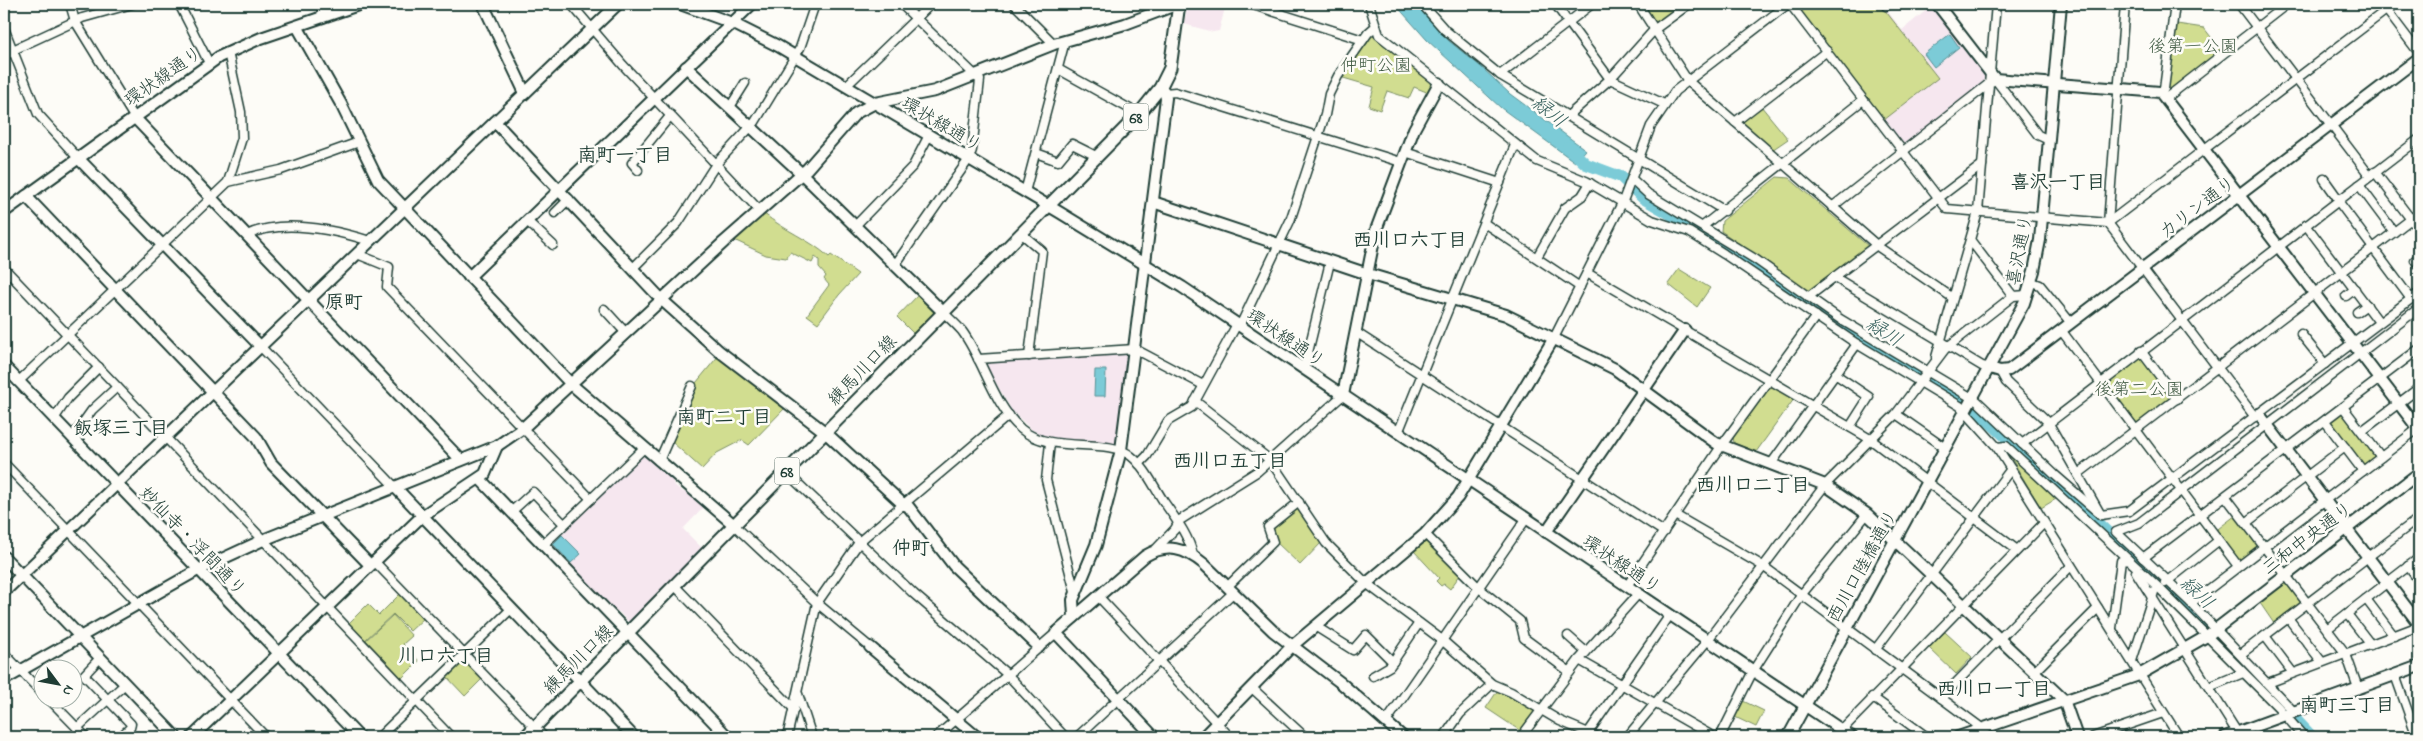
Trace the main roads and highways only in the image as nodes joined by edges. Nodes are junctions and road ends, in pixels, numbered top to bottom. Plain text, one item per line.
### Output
1 (1179, 4) edge
2 (525, 737) edge

1 - 2 main road, 練馬川口線 / 68

